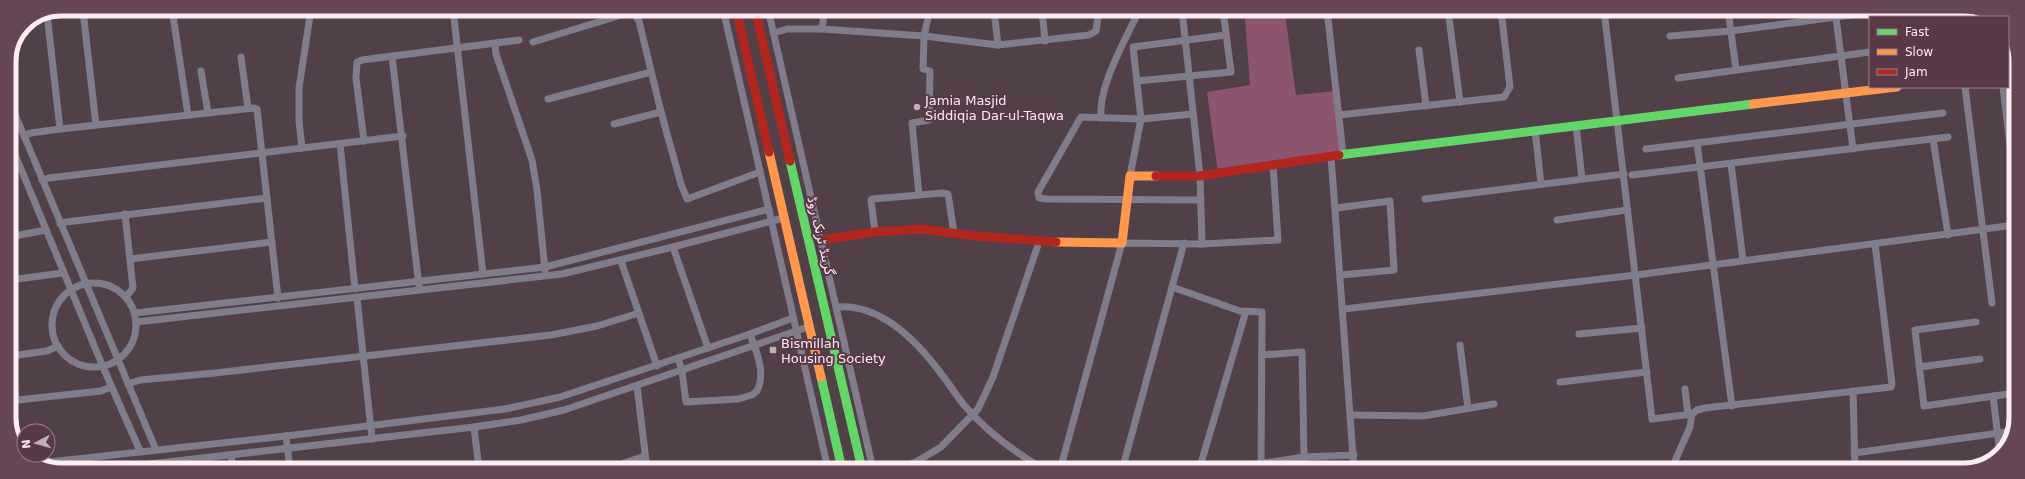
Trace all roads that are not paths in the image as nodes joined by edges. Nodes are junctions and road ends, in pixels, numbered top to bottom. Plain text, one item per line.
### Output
1 (84, 16) edge
2 (173, 16) edge
3 (310, 16) edge
4 (454, 16) edge
5 (615, 16) edge
6 (635, 16) edge
7 (725, 16) edge
8 (738, 16) edge
9 (757, 16) edge
10 (770, 16) edge
11 (824, 16) edge
12 (929, 16) edge
13 (995, 16) edge
14 (1043, 16) edge
15 (1098, 16) edge
16 (1136, 16) edge
17 (1183, 16) edge
18 (1224, 16) edge
19 (1328, 16) edge
20 (1449, 16) edge
21 (1502, 16) edge
22 (1605, 16) edge
23 (1729, 16) edge
24 (1818, 16) edge
25 (1835, 16) edge
26 (47, 18) edge
27 (822, 29) junction
28 (1731, 31) junction
29 (774, 33) junction
30 (1226, 35) junction
31 (924, 36) junction
32 (1670, 36) dead end
33 (519, 40) dead end
34 (1185, 40) junction
35 (1045, 41) junction
36 (533, 42) dead end
37 (495, 44) junction
38 (998, 45) junction
39 (457, 48) junction
40 (1419, 50) dead end
41 (1869, 52) edge
42 (392, 56) junction
43 (1842, 56) junction
44 (240, 57) dead end
45 (1736, 69) junction
46 (201, 71) dead end
47 (652, 72) junction
48 (1189, 76) junction
49 (1678, 78) dead end
50 (1137, 81) junction
51 (1889, 88) edge
52 (1966, 88) edge
53 (2003, 88) edge
54 (1847, 93) junction
55 (548, 99) dead end
56 (1460, 102) junction
57 (1426, 106) junction
58 (248, 108) junction
59 (661, 112) junction
60 (208, 113) junction
61 (1943, 113) dead end
62 (1194, 114) junction
63 (1339, 115) junction
64 (188, 116) junction
65 (16, 117) edge
66 (1101, 118) junction
67 (1141, 119) junction
68 (1618, 120) junction
69 (614, 124) dead end
70 (96, 125) junction
71 (1576, 125) junction
72 (1851, 125) junction
73 (60, 129) junction
74 (1535, 130) junction
75 (24, 136) junction
76 (403, 136) junction
77 (1948, 137) dead end
78 (2009, 137) edge
79 (1933, 139) junction
80 (364, 141) junction
81 (1697, 143) junction
82 (340, 144) junction
83 (302, 148) junction
84 (1646, 149) dead end
85 (1853, 149) junction
86 (262, 153) junction
87 (1344, 154) junction
88 (1331, 156) junction
89 (16, 157) edge
90 (1273, 164) junction
91 (1731, 164) junction
92 (1701, 167) junction
93 (760, 172) junction
94 (1624, 174) junction
95 (1632, 175) dead end
96 (1130, 176) junction
97 (1200, 176) junction
98 (1582, 179) junction
99 (42, 180) junction
100 (1541, 184) junction
101 (919, 195) junction
102 (267, 198) junction
103 (1425, 199) dead end
104 (1127, 200) junction
105 (1201, 200) junction
106 (1336, 208) junction
107 (769, 209) junction
108 (1627, 210) junction
109 (125, 214) junction
110 (783, 218) junction
111 (1557, 220) dead end
112 (771, 221) junction
113 (60, 224) junction
114 (2009, 226) edge
115 (1983, 228) junction
116 (46, 230) junction
117 (875, 232) junction
118 (954, 233) junction
119 (1948, 234) junction
120 (16, 236) edge
121 (821, 240) junction
122 (272, 242) junction
123 (1039, 242) junction
124 (1122, 243) junction
125 (1184, 243) junction
126 (1202, 244) junction
127 (1875, 244) junction
128 (673, 248) junction
129 (130, 259) junction
130 (1743, 260) junction
131 (621, 261) junction
132 (1714, 264) junction
133 (545, 267) junction
134 (63, 273) junction
135 (483, 274) junction
136 (1341, 275) junction
137 (1636, 275) junction
138 (546, 276) junction
139 (16, 279) edge
140 (419, 282) junction
141 (86, 284) junction
142 (1172, 287) junction
143 (355, 289) junction
144 (420, 290) junction
145 (71, 291) junction
146 (318, 293) junction
147 (126, 297) junction
148 (278, 298) junction
149 (357, 298) junction
150 (319, 302) junction
151 (232, 303) junction
152 (1992, 303) dead end
153 (836, 307) junction
154 (1344, 309) junction
155 (1246, 311) junction
156 (232, 312) junction
157 (135, 313) junction
158 (639, 313) junction
159 (793, 318) junction
160 (136, 322) junction
161 (1976, 322) dead end
162 (808, 327) junction
163 (1642, 328) junction
164 (796, 331) junction
165 (750, 334) junction
166 (1579, 334) dead end
167 (1460, 345) dead end
168 (58, 346) junction
169 (754, 346) junction
170 (708, 348) junction
171 (16, 355) edge
172 (1262, 355) junction
173 (363, 356) junction
174 (678, 358) junction
175 (1980, 359) dead end
176 (118, 361) junction
177 (657, 366) junction
178 (102, 367) junction
179 (1919, 367) junction
180 (682, 371) junction
181 (1647, 372) junction
182 (1560, 382) dead end
183 (128, 384) junction
184 (637, 386) junction
185 (111, 387) junction
186 (1685, 389) dead end
187 (1853, 392) junction
188 (2009, 394) edge
189 (1993, 396) junction
190 (16, 400) edge
191 (1494, 404) dead end
192 (1732, 406) junction
193 (1468, 408) junction
194 (973, 414) junction
195 (1690, 414) junction
196 (1351, 415) junction
197 (371, 426) junction
198 (474, 427) junction
199 (2007, 432) edge
200 (1998, 433) junction
201 (286, 436) junction
202 (372, 439) junction
203 (1999, 447) edge
204 (288, 448) junction
205 (837, 449) junction
206 (156, 450) junction
207 (140, 451) junction
208 (823, 452) junction
209 (1854, 453) junction
210 (231, 455) junction
211 (1354, 455) junction
212 (645, 456) junction
213 (1304, 457) junction
214 (60, 460) joint
215 (56, 461) edge
216 (174, 463) edge
217 (232, 463) edge
218 (289, 463) edge
219 (478, 463) edge
220 (624, 463) edge
221 (646, 463) edge
222 (826, 463) edge
223 (840, 463) edge
224 (861, 463) edge
225 (872, 463) edge
226 (913, 463) edge
227 (1028, 463) edge
228 (1062, 463) edge
229 (1124, 463) edge
230 (1201, 463) edge
231 (1261, 463) edge
232 (1275, 463) edge
233 (1302, 463) edge
234 (1354, 463) edge
235 (1674, 463) edge
236 (1855, 463) edge

1 - 70 street
2 - 64 street
3 - 83 street
4 - 39 street
5 - 36 street
6 - 47 street
7 - 93 street
8 - 110 main road
9 - 224 main road, گرینڈ ٹرنک روڈ
10 - 29 street
11 - 27 street
12 - 31 street
13 - 38 street
14 - 35 street
15 - 35 street
16 - 66 street
17 - 34 street
18 - 30 street
19 - 63 street
20 - 56 street
21 - 56 street
22 - 68 street
23 - 28 street
24 - 28 street
25 - 43 street
26 - 73 street
27 - 29 street
27 - 31 street
28 - 32 street
28 - 45 street
29 - 121 street
30 - 34 street
30 - 48 street
31 - 38 street
31 - 101 street
33 - 37 street
34 - 48 street
34 - 50 street
35 - 38 street
37 - 39 street
37 - 133 street
39 - 42 street
39 - 135 street
40 - 57 street
41 - 43 street
42 - 76 street
42 - 80 street
43 - 45 street
43 - 54 street
44 - 58 street
45 - 49 street
46 - 60 street
47 - 55 street
47 - 59 street
48 - 50 street
48 - 62 street
50 - 67 street
51 - 54 main road
52 - 115 street
53 - 78 street
54 - 68 main road
54 - 72 street
56 - 57 street
57 - 63 street
58 - 60 street
58 - 86 street
59 - 69 street
59 - 93 street
60 - 64 street
61 - 72 street
62 - 67 street
62 - 97 street
63 - 87 street
64 - 70 street
65 - 75 street
66 - 67 street
66 - 104 street
67 - 96 street
68 - 71 main road
68 - 94 street
70 - 73 street
71 - 74 main road
71 - 98 street
72 - 81 street
72 - 85 street
73 - 75 street
74 - 87 main road
74 - 100 street
75 - 99 street
76 - 80 street
76 - 140 street
77 - 79 street
79 - 85 street
79 - 119 street
80 - 82 street
81 - 84 street
81 - 92 street
82 - 83 street
82 - 143 street
83 - 86 street
85 - 91 street
86 - 99 street
86 - 102 street
87 - 88 main road
88 - 90 main road
88 - 106 street
89 - 116 street
90 - 97 main road
90 - 126 street
91 - 92 street
91 - 130 street
92 - 95 street
92 - 132 street
93 - 107 street
94 - 98 street
94 - 108 street
96 - 97 main road
96 - 104 main road
97 - 105 street
98 - 100 street
99 - 113 street
100 - 103 street
101 - 117 street
101 - 118 street
102 - 109 street
102 - 122 street
104 - 105 street
104 - 124 main road
105 - 126 street
106 - 136 street
106 - 136 street
107 - 112 street
107 - 133 street
108 - 111 street
108 - 137 street
109 - 113 street
109 - 129 street
110 - 112 street
110 - 162 main road
112 - 128 street
112 - 159 street
113 - 141 street
114 - 115 street
115 - 119 street
115 - 152 street
116 - 120 street
116 - 134 street
117 - 118 main road
117 - 121 main road
118 - 123 main road
119 - 127 street
121 - 153 street
122 - 129 street
122 - 148 street
123 - 124 main road
123 - 194 street
124 - 125 street
124 - 228 street
125 - 126 street
125 - 142 street
127 - 130 street
127 - 187 street
128 - 131 street
128 - 170 street
129 - 147 street
130 - 132 street
131 - 138 street
131 - 158 street
132 - 137 street
132 - 192 street
133 - 135 street
133 - 138 street
134 - 139 street
134 - 145 street
135 - 140 street
136 - 154 street
137 - 154 street
137 - 163 street
138 - 144 street
140 - 143 street
140 - 144 street
141 - 145 street
141 - 147 street
141 - 176 street
142 - 155 street
142 - 229 street
143 - 146 street
144 - 149 street
145 - 168 street
145 - 178 street
146 - 148 street
146 - 150 street
147 - 157 street
148 - 151 street
149 - 150 street
149 - 173 street
150 - 156 street
151 - 156 street
151 - 157 street
153 - 194 street
153 - 225 street
154 - 196 street
155 - 172 street
155 - 230 street
156 - 160 street
157 - 160 street
158 - 173 street
158 - 177 street
159 - 164 street
159 - 165 street
160 - 176 street
161 - 179 street
162 - 164 street
162 - 205 main road
163 - 166 street
163 - 181 street
164 - 169 street
164 - 208 street
165 - 169 street
165 - 170 street
167 - 193 street
168 - 171 street
168 - 178 street
169 - 180 street
169 - 180 street
170 - 174 street
172 - 213 street
172 - 231 street
173 - 183 street
173 - 197 street
174 - 177 street
174 - 180 street
175 - 179 street
176 - 178 street
176 - 183 street
177 - 197 street
178 - 185 street
179 - 189 street
180 - 184 street
181 - 182 street
181 - 195 street
183 - 206 street
184 - 198 street
184 - 212 street
185 - 190 street
185 - 207 street
186 - 195 street
187 - 192 street
187 - 209 street
188 - 189 street
189 - 200 street
191 - 193 street
192 - 195 street
193 - 196 street
194 - 226 street
194 - 227 street
195 - 235 street
196 - 211 street
197 - 201 street
197 - 202 street
198 - 202 street
198 - 219 street
199 - 200 street
200 - 203 street
200 - 209 street
201 - 204 street
201 - 206 street
202 - 204 street
204 - 210 street
204 - 218 street
205 - 208 street
205 - 223 main road
206 - 207 street
207 - 214 street
208 - 222 street
209 - 236 street
210 - 216 street
210 - 217 street
211 - 213 street
211 - 234 street
212 - 220 street
212 - 221 street
213 - 232 street
213 - 233 street
214 - 215 street

